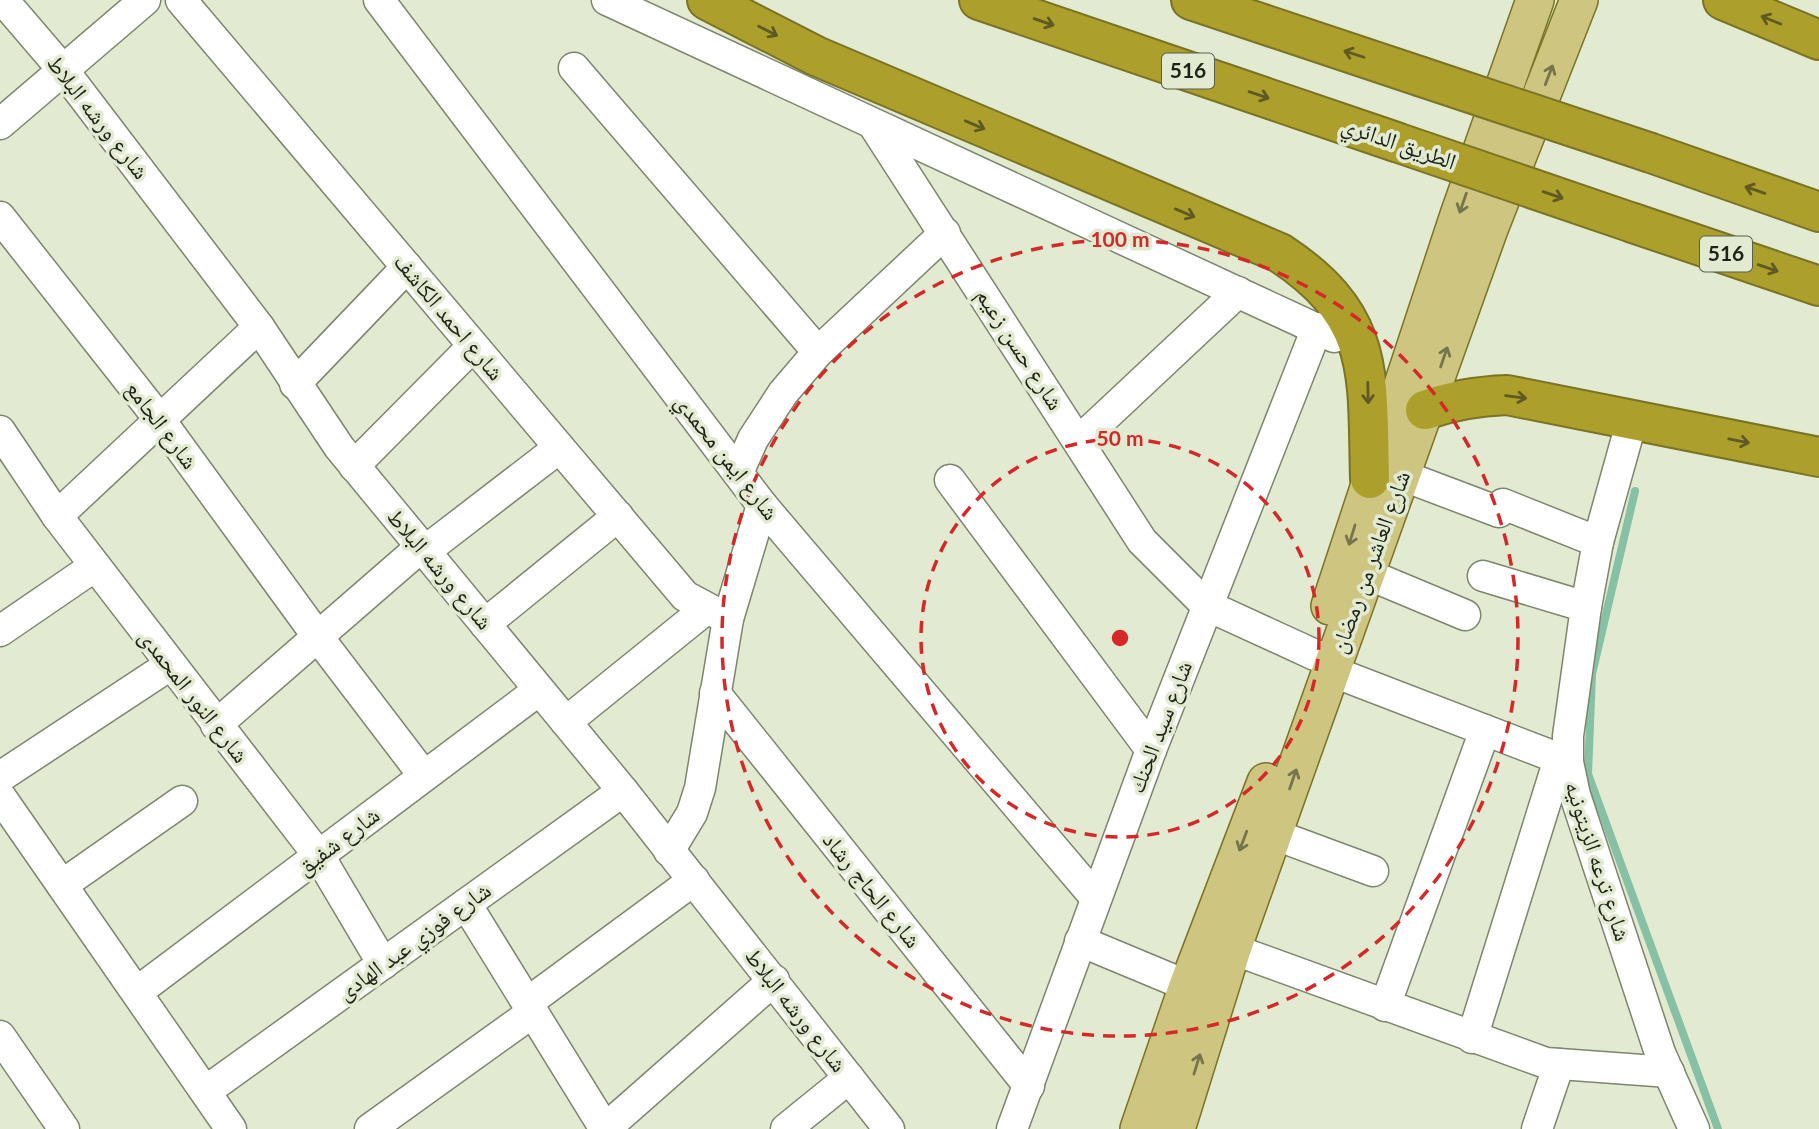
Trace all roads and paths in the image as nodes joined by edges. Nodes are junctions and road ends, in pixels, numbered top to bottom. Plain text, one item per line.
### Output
1 (4, 0) edge
2 (145, 0) edge
3 (181, 0) edge
4 (379, 0) edge
5 (607, 0) edge
6 (707, 0) edge
7 (979, 0) edge
8 (1191, 0) edge
9 (1535, 0) edge
10 (1578, 0) edge
11 (1723, 0) edge
12 (1819, 40) edge
13 (574, 68) dead end
14 (62, 70) junction
15 (873, 123) junction
16 (0, 124) edge
17 (1819, 212) edge
18 (0, 217) edge
19 (945, 233) junction
20 (407, 267) junction
21 (1819, 286) edge
22 (1238, 292) junction
23 (259, 327) junction
24 (1317, 328) junction
25 (473, 346) junction
26 (1361, 350) junction
27 (818, 352) junction
28 (295, 384) junction
29 (1425, 410) junction
30 (160, 420) junction
31 (1632, 420) junction
32 (0, 431) edge
33 (1079, 441) junction
34 (559, 448) junction
35 (1819, 457) edge
36 (354, 466) junction
37 (738, 473) junction
38 (1386, 477) junction
39 (950, 480) dead end
40 (762, 505) junction
41 (57, 516) junction
42 (618, 516) junction
43 (1598, 542) junction
44 (423, 549) junction
45 (95, 566) junction
46 (1367, 574) junction
47 (1483, 576) dead end
48 (1206, 605) junction
49 (1586, 607) junction
50 (717, 614) junction
51 (1465, 615) dead end
52 (485, 624) junction
53 (0, 631) edge
54 (318, 637) junction
55 (1323, 663) junction
56 (170, 665) junction
57 (539, 690) junction
58 (715, 693) junction
59 (566, 722) junction
60 (216, 725) junction
61 (1485, 730) junction
62 (1151, 750) junction
63 (1563, 760) junction
64 (424, 776) junction
65 (0, 777) edge
66 (623, 791) junction
67 (0, 796) edge
68 (182, 801) dead end
69 (1273, 834) junction
70 (669, 851) junction
71 (319, 856) junction
72 (1373, 871) dead end
73 (694, 880) junction
74 (62, 884) junction
75 (1095, 897) junction
76 (466, 904) junction
77 (1080, 941) junction
78 (1232, 949) junction
79 (383, 964) junction
80 (774, 980) junction
81 (1188, 986) junction
82 (137, 992) junction
83 (1385, 1006) junction
84 (530, 1007) junction
85 (0, 1036) edge
86 (1472, 1038) junction
87 (1559, 1064) junction
88 (1669, 1072) junction
89 (849, 1078) junction
90 (1029, 1086) junction
91 (206, 1091) junction
92 (64, 1129) edge
93 (231, 1129) edge
94 (370, 1129) edge
95 (605, 1129) edge
96 (786, 1129) edge
97 (889, 1129) edge
98 (1012, 1129) edge
99 (1139, 1129) edge
100 (1176, 1129) edge
101 (1537, 1129) edge
102 (1694, 1129) edge

1 - 14 street, شارع ورشه البلاط
2 - 14 street
3 - 20 street, شارع احمد الكاشف
4 - 37 street, شارع ايمن محمدي
5 - 15 street
6 -> 26 highway
7 -> 21 highway, الطريق الدائري / 516, bridge
17 -> 8 highway, bridge
9 -> 38 main road, شارع العاشر من رمضان
29 -> 10 main road, شارع العاشر من رمضان
12 -> 11 highway
13 - 27 street
14 - 16 street
14 - 23 street, شارع ورشه البلاط
15 - 19 street, شارع حسن زعيم
15 - 22 street
18 - 30 street, شارع الجامع
19 - 27 street
19 - 33 street, شارع حسن زعيم
20 - 25 street, شارع احمد الكاشف
20 - 28 street
22 - 24 street
22 - 33 street
23 - 28 street, شارع ورشه البلاط
23 - 30 street
24 - 26 street
24 - 48 street, شارع سيد الحنك
25 - 34 street, شارع احمد الكاشف
25 - 36 street
26 -> 38 highway
27 - 37 street
28 - 36 street, شارع ورشه البلاط
29 -> 31 highway
29 - 38 main road, شارع العاشر من رمضان
30 - 41 street
30 - 54 street, شارع الجامع
31 -> 35 highway
31 - 43 street, شارع ترعه الزيتونيه
32 - 41 street, شارع النور المحمدى
33 - 48 street, شارع حسن زعيم
34 - 42 street, شارع احمد الكاشف
34 - 44 street
36 - 44 street, شارع ورشه البلاط
37 - 40 street, شارع ايمن محمدي
38 - 43 street
38 - 46 main road, شارع العاشر من رمضان
38 -> 55 main road, شارع العاشر من رمضان
39 - 62 street
40 - 50 street
40 - 75 street, شارع ايمن محمدي
41 - 45 street, شارع النور المحمدى
42 - 50 street, شارع احمد الكاشف
42 - 52 street
43 - 49 street, شارع ترعه الزيتونيه
44 - 52 street, شارع ورشه البلاط
44 - 54 street
45 - 53 street
45 - 56 street, شارع النور المحمدى
46 - 51 street
46 - 55 main road, شارع العاشر من رمضان
47 - 49 street
48 - 55 street, شارع حسن زعيم
48 - 62 street, شارع سيد الحنك
49 - 63 street, شارع ترعه الزيتونيه
50 - 58 street
50 - 59 street
52 - 57 street, شارع ورشه البلاط
54 - 60 street
54 - 64 street, شارع الجامع
55 - 61 street, شارع حسن زعيم
69 -> 55 main road, شارع العاشر من رمضان
55 -> 81 main road, شارع العاشر من رمضان
56 - 60 street, شارع النور المحمدى
56 - 65 street
57 - 59 street, شارع ورشه البلاط
57 - 64 street, شارع شفيق
58 - 70 street
58 - 90 street, شارع الحاج رشاد
59 - 66 street, شارع ورشه البلاط
60 - 71 street, شارع النور المحمدى
61 - 63 street, شارع حسن زعيم
61 - 83 street
62 - 75 street, شارع سيد الحنك
63 - 86 street
63 - 88 street, شارع ترعه الزيتونيه
64 - 71 street, شارع شفيق
66 - 70 street, شارع ورشه البلاط
66 - 76 street, شارع فوزي عبد الهادى
67 - 74 street
68 - 74 street
69 - 72 street
69 - 78 main road, شارع العاشر من رمضان
70 - 73 street, شارع ورشه البلاط
71 - 79 street, شارع النور المحمدى
71 - 82 street, شارع شفيق
73 - 80 street, شارع ورشه البلاط
73 - 84 street
74 - 82 street
75 - 77 street, شارع سيد الحنك
76 - 79 street, شارع فوزي عبد الهادى
76 - 84 street
77 - 81 street
77 - 90 street, شارع سيد الحنك
78 - 83 street
100 -> 78 main road, شارع العاشر من رمضان
79 - 91 street, شارع فوزي عبد الهادى
80 - 89 street, شارع ورشه البلاط
80 - 95 street
81 - 99 main road, شارع العاشر من رمضان
82 - 91 street
83 - 86 street
84 - 94 street
84 - 95 street
85 - 92 street
86 - 87 street
87 - 88 street
87 - 101 street
88 - 102 street, شارع ترعه الزيتونيه
89 - 96 street
89 - 97 street, شارع ورشه البلاط
90 - 98 street, شارع سيد الحنك
91 - 93 street

